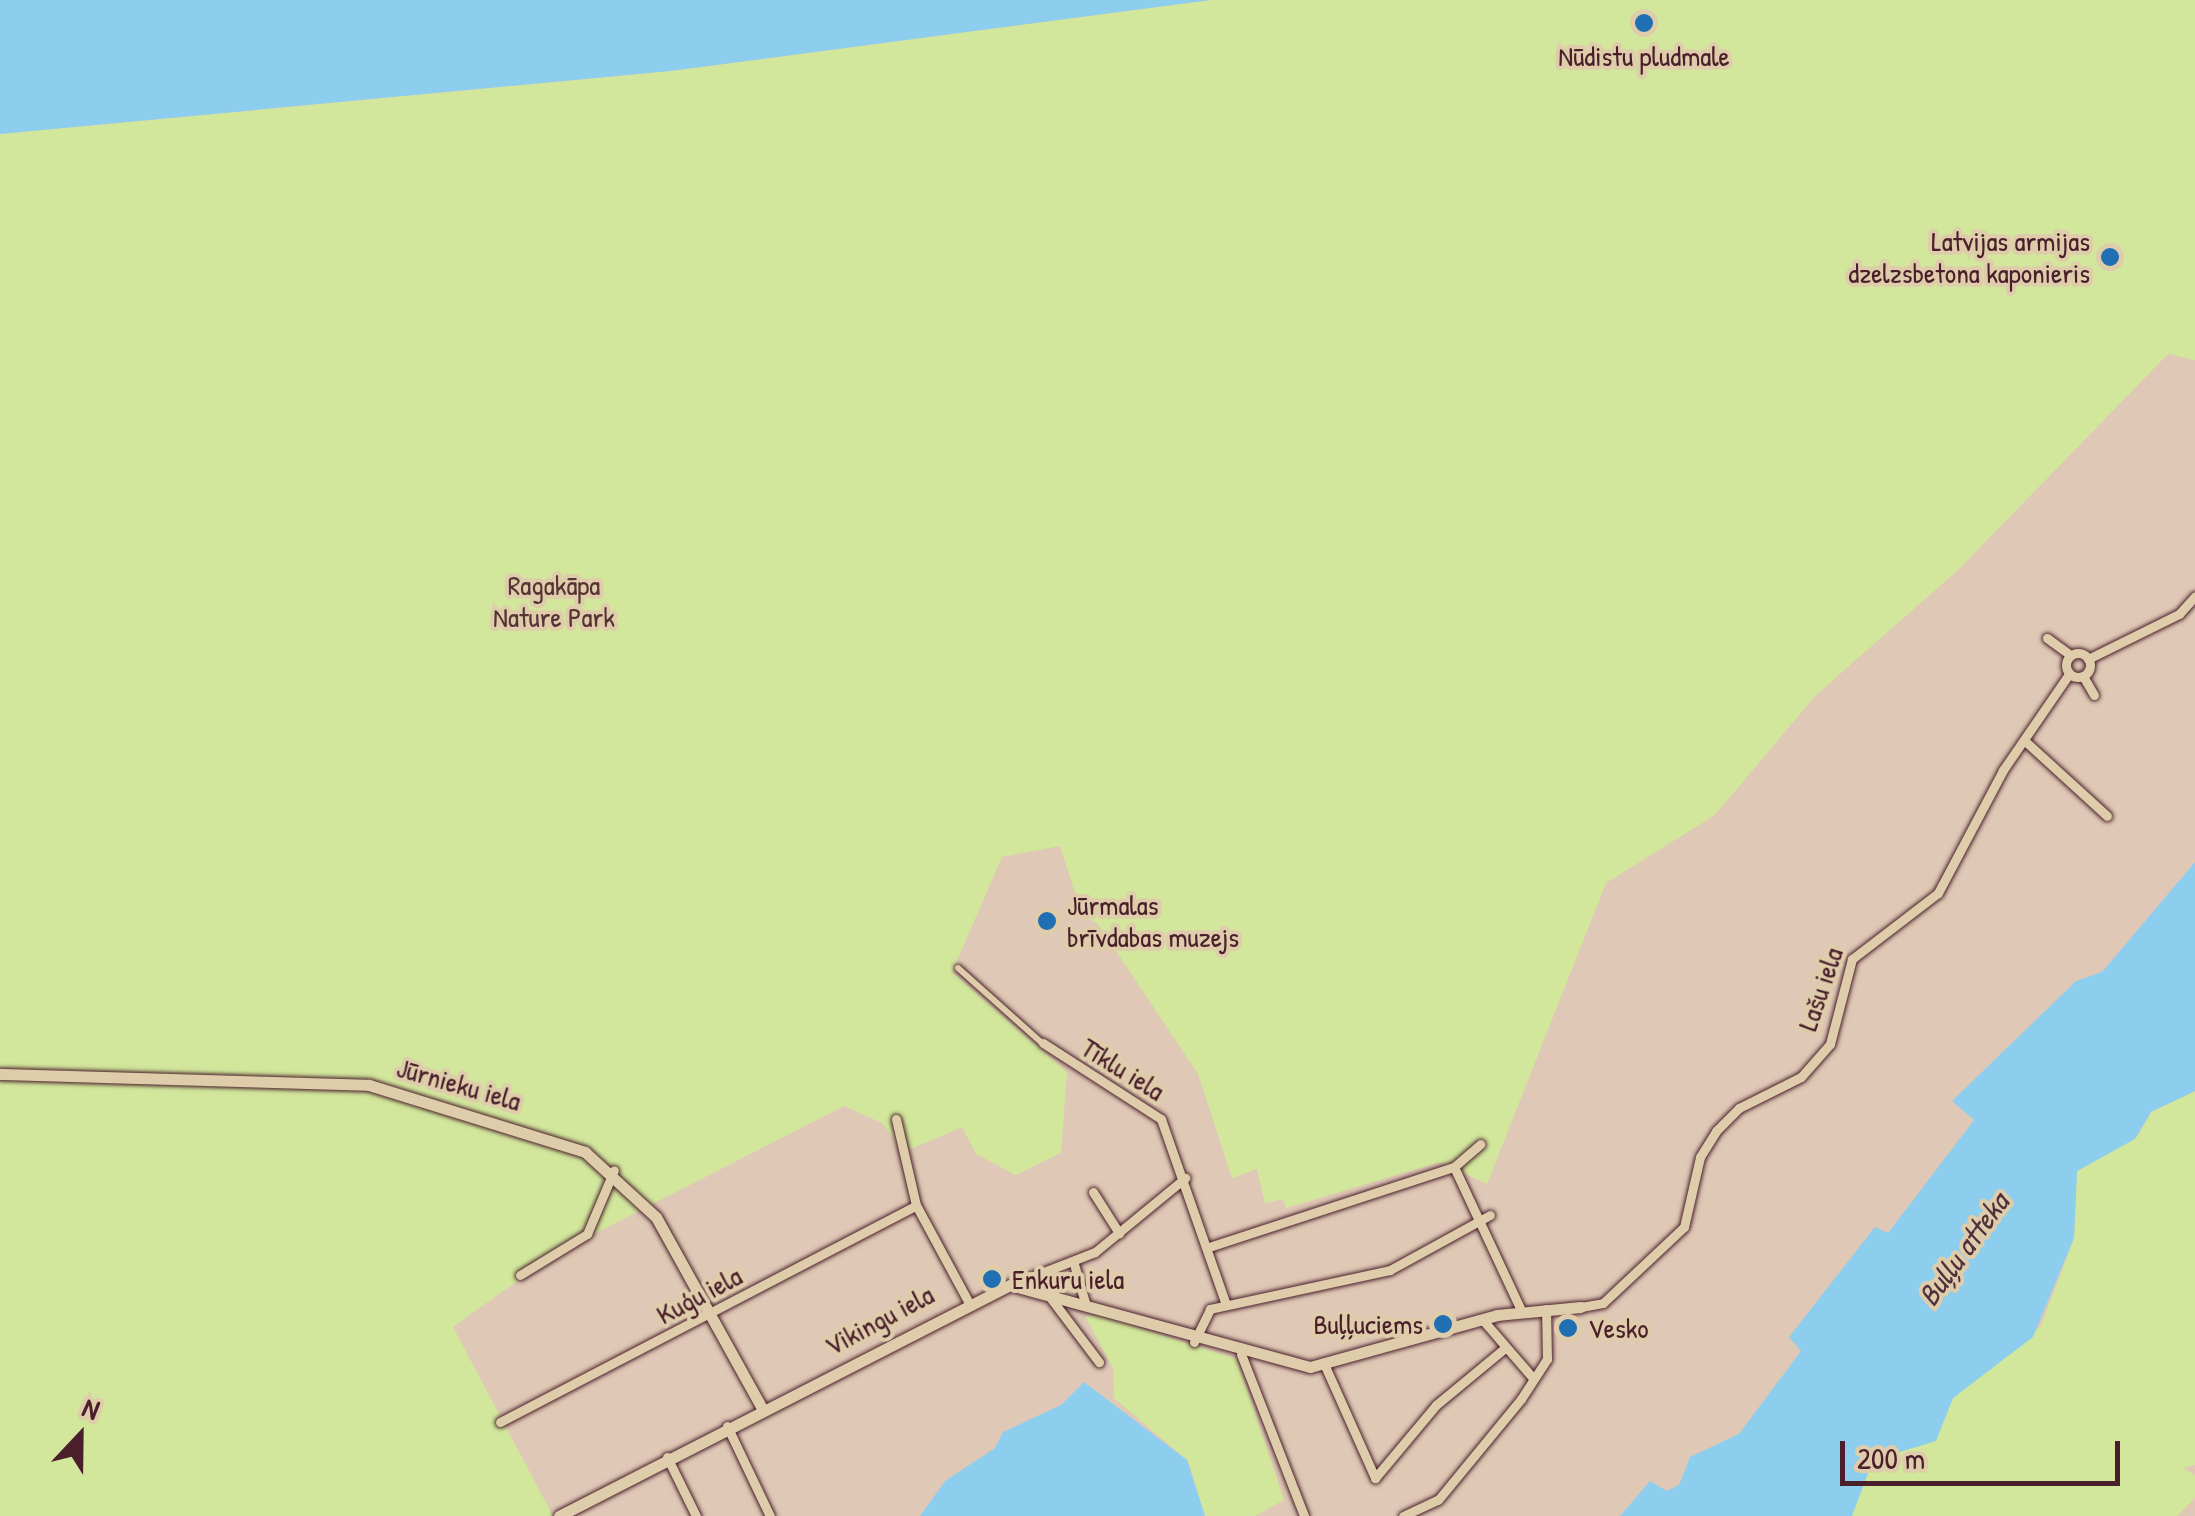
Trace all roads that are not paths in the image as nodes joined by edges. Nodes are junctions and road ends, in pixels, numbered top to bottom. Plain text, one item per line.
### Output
1 (2195, 596) edge
2 (2048, 638) dead end
3 (2070, 655) junction
4 (2088, 659) junction
5 (2070, 674) junction
6 (2083, 676) junction
7 (2094, 695) dead end
8 (2024, 741) junction
9 (2107, 816) dead end
10 (958, 968) dead end
11 (1043, 1044) joint
12 (0, 1074) edge
13 (896, 1119) dead end
14 (1473, 1133) dead end
15 (1454, 1167) junction
16 (614, 1170) junction
17 (1185, 1178) junction
18 (1094, 1192) dead end
19 (916, 1205) junction
20 (1490, 1215) dead end
21 (1474, 1226) junction
22 (1120, 1233) junction
23 (1209, 1247) junction
24 (1074, 1264) junction
25 (520, 1275) dead end
26 (1010, 1285) junction
27 (1043, 1288) junction
28 (968, 1301) junction
29 (1085, 1302) junction
30 (1226, 1305) junction
31 (1581, 1307) joint
32 (1546, 1309) junction
33 (1521, 1310) junction
34 (710, 1314) junction
35 (1482, 1319) junction
36 (1194, 1342) junction
37 (1505, 1348) junction
38 (1241, 1354) junction
39 (1099, 1362) dead end
40 (1325, 1366) junction
41 (1532, 1377) junction
42 (762, 1408) junction
43 (500, 1422) dead end
44 (726, 1426) junction
45 (667, 1457) junction
46 (559, 1516) edge
47 (696, 1516) edge
48 (770, 1516) edge
49 (1304, 1516) edge
50 (1403, 1516) edge

1 - 4 street
2 - 3 street
3 - 4 street
3 - 5 street
4 - 6 street
5 - 6 street
5 - 8 street, Lašu iela
6 - 7 street
8 - 9 street
8 - 31 street, Lašu iela
10 - 11 street, Tīklu iela
11 - 17 street, Tīklu iela
12 - 16 street, Jūrnieku iela
13 - 19 street
14 - 15 street
15 - 21 street
15 - 23 street
16 - 25 street
16 - 34 street, Jūrnieku iela
17 - 22 street
17 - 23 street, Tīklu iela
18 - 22 street
19 - 28 street
19 - 34 street, Kuģu iela
20 - 21 street
21 - 30 street
21 - 33 street
22 - 24 street
23 - 30 street, Tīklu iela
24 - 26 street
24 - 29 street
26 - 27 street, Vikingu iela
26 - 28 street, Vikingu iela
27 - 29 street, Vikingu iela
27 - 39 street
28 - 42 street, Vikingu iela
29 - 36 street, Vikingu iela
30 - 36 street
31 - 32 street, Lašu iela
32 - 33 street, Lašu iela
32 - 41 street
33 - 35 street, Lašu iela
34 - 42 street, Jūrnieku iela
34 - 43 street, Kuģu iela
35 - 37 street
35 - 40 street, Lašu iela
36 - 38 street, Vikingu iela
37 - 40 street
37 - 41 street
38 - 40 street, Lašu iela
38 - 49 street
41 - 50 street
42 - 44 street, Vikingu iela
44 - 45 street, Vikingu iela
44 - 48 street
45 - 46 street, Vikingu iela
45 - 47 street

